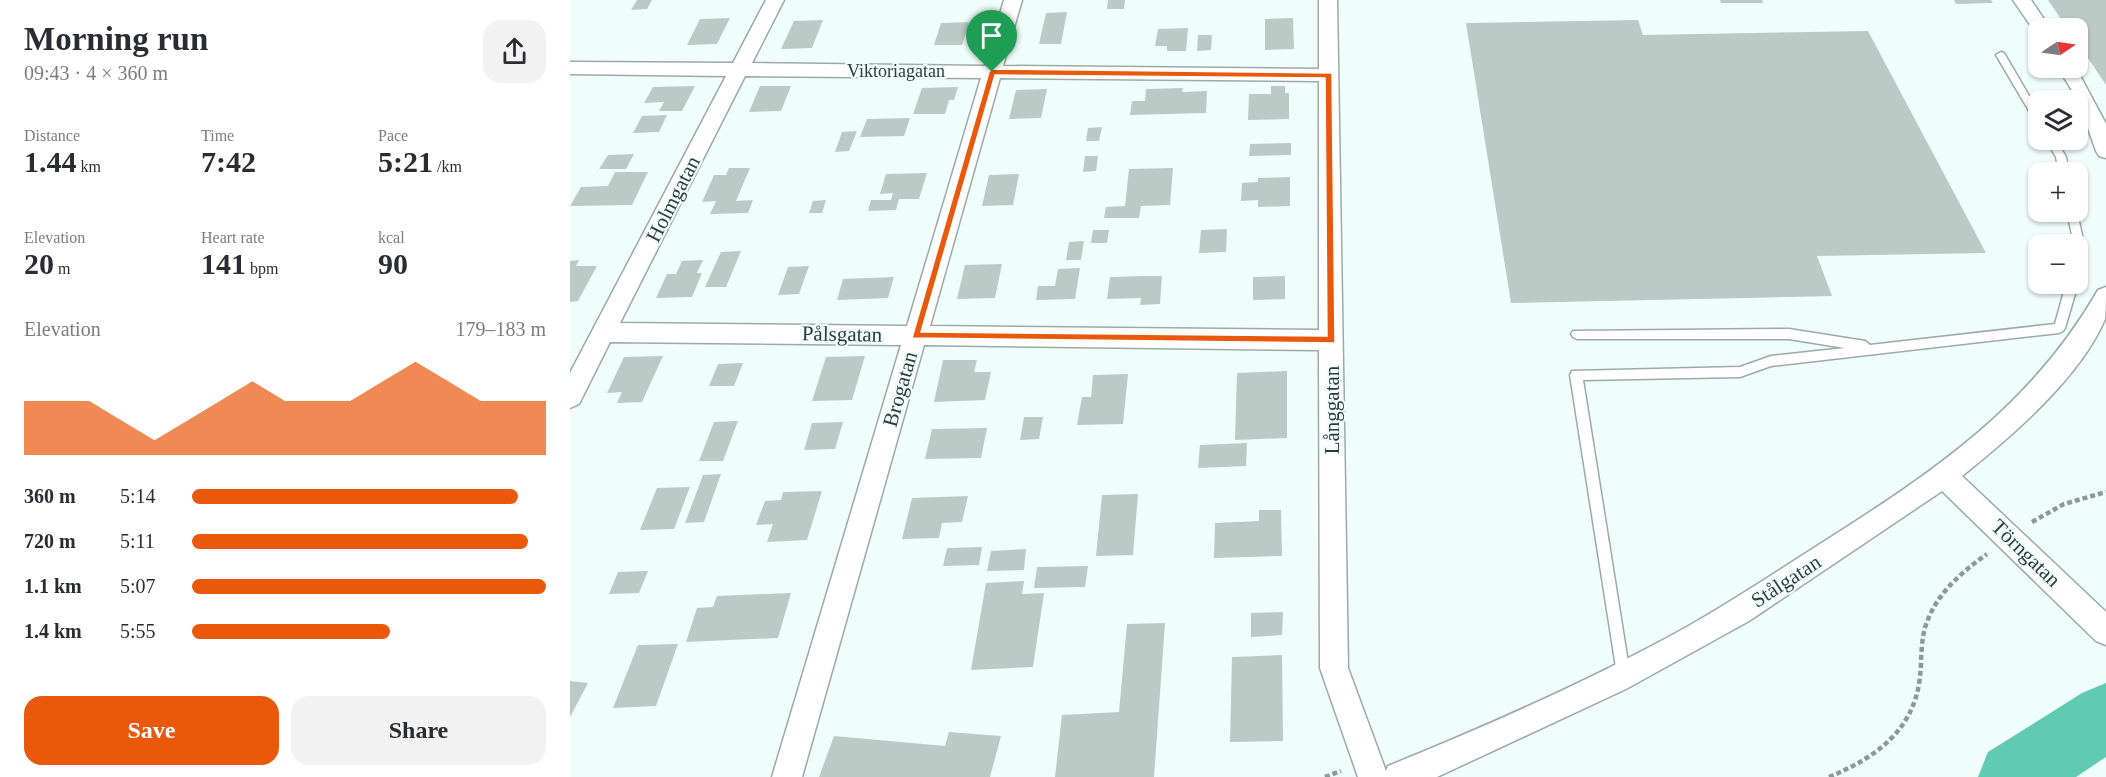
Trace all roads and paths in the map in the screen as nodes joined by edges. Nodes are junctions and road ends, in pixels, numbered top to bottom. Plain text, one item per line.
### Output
1 (775, 0) edge
2 (1013, 0) edge
3 (1329, 0) edge
4 (2022, 0) edge
5 (2034, 18) edge
6 (2001, 55) dead end
7 (570, 68) edge
8 (739, 70) junction
9 (992, 72) junction
10 (1329, 75) junction
11 (2073, 78) edge
12 (2028, 101) edge
13 (2106, 151) edge
14 (2069, 294) edge
15 (2106, 296) edge
16 (604, 332) junction
17 (1577, 334) dead end
18 (916, 336) junction
19 (1332, 340) junction
20 (1878, 348) junction
21 (570, 397) edge
22 (1944, 476) junction
23 (2106, 492) edge
24 (2029, 525) dead end
25 (1992, 551) dead end
26 (2099, 624) edge
27 (1623, 675) junction
28 (787, 777) edge
29 (1374, 777) edge
30 (1399, 777) edge
31 (1829, 777) edge

1 - 8 street, Holmgatan
2 - 9 street, Brogatan
3 - 10 street, Långgatan
4 - 5 street
6 - 12 lane
7 - 8 street, Viktoriagatan
8 - 9 street, Viktoriagatan
8 - 16 street, Holmgatan
9 - 10 street, Viktoriagatan
9 - 18 street, Brogatan
10 - 19 street, Långgatan
11 - 13 street
14 - 20 lane
15 - 22 street, Stålgatan
16 - 18 street, Pålsgatan
16 - 21 street, Holmgatan
17 - 20 lane
18 - 19 street, Pålsgatan
18 - 28 street, Brogatan
19 - 29 street, Långgatan
20 - 27 lane
22 - 26 street, Törngatan
22 - 27 street, Stålgatan
23 - 24 path
25 - 31 path
27 - 30 street, Stålgatan

